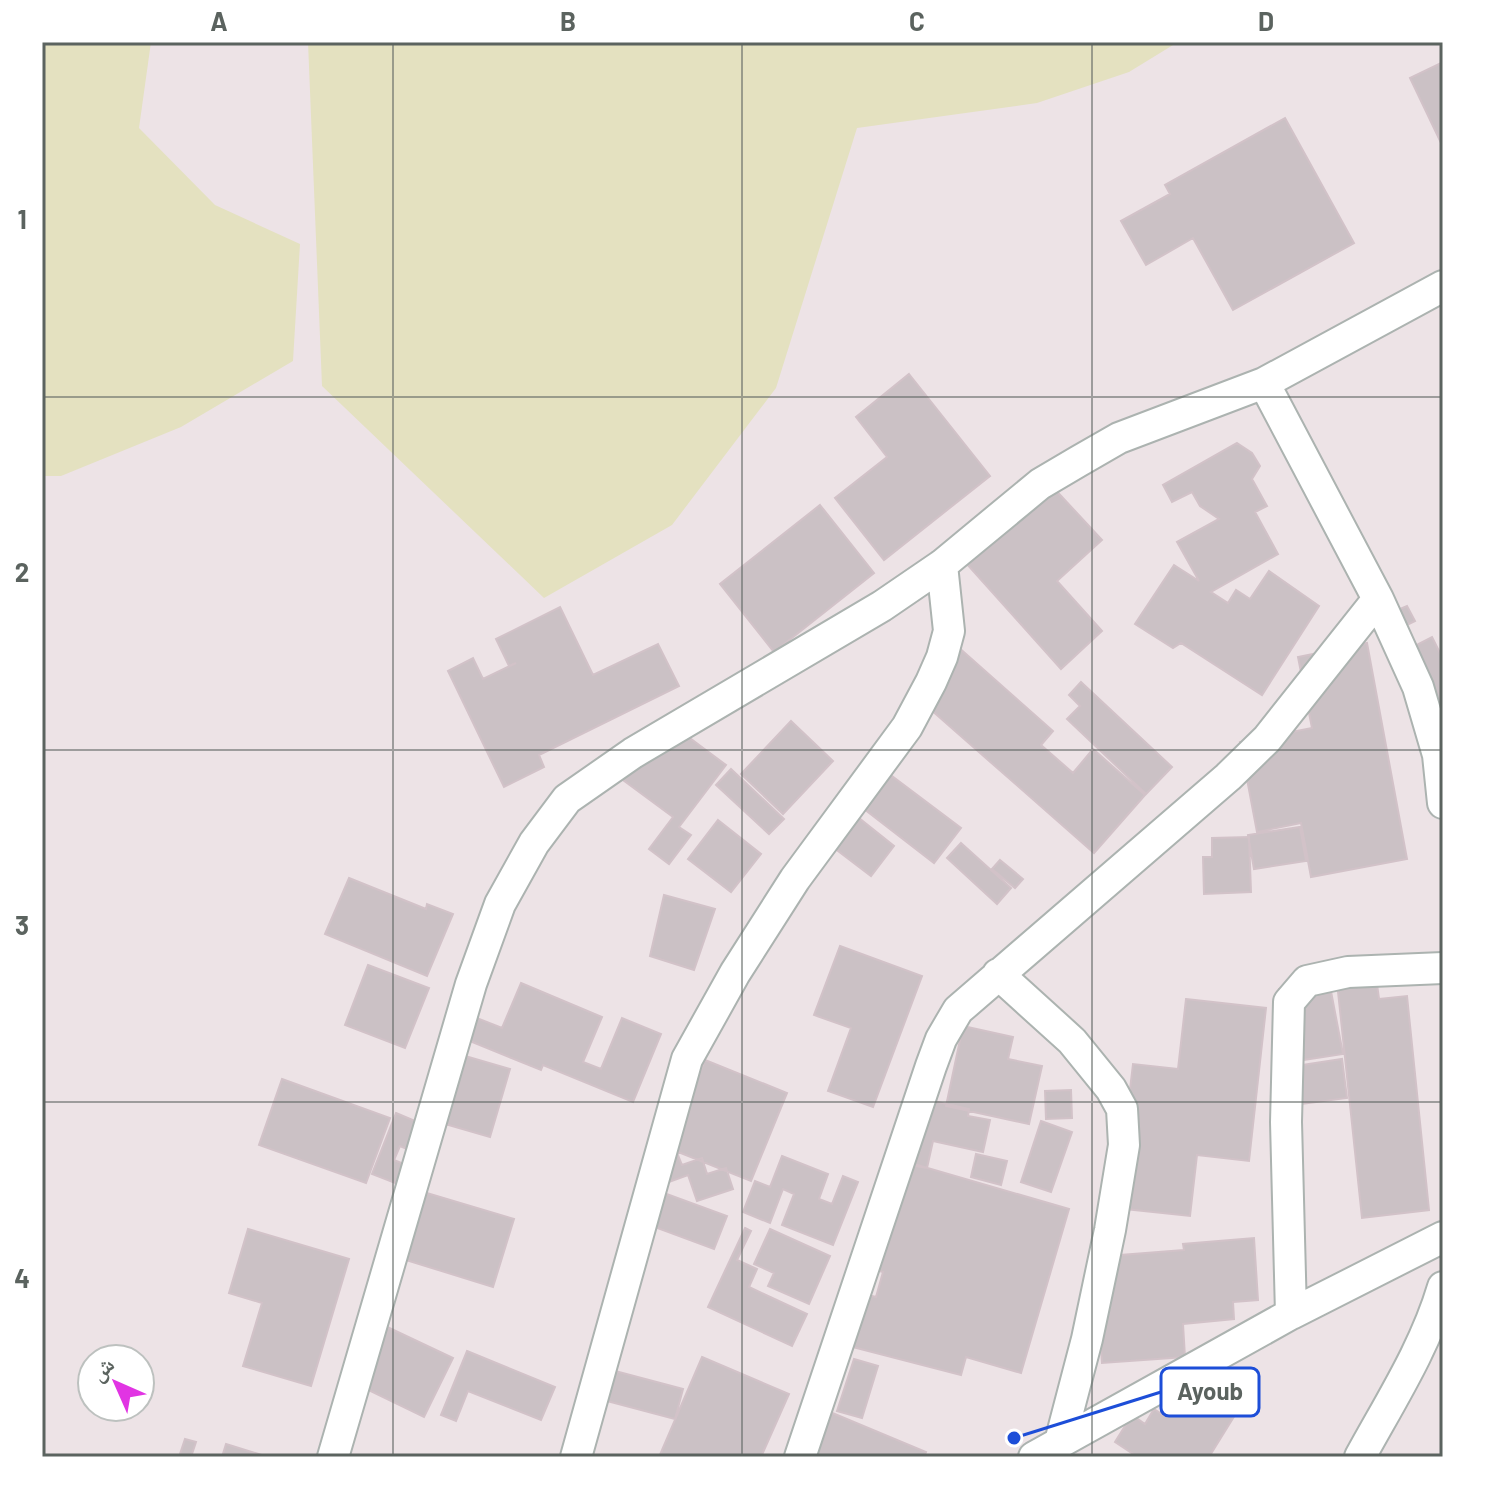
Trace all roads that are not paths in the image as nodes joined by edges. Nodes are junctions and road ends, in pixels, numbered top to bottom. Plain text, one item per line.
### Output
1 (1443, 286) edge
2 (1264, 383) junction
3 (942, 565) junction
4 (1378, 599) junction
5 (1443, 803) edge
6 (1443, 968) edge
7 (998, 974) junction
8 (1443, 1237) edge
9 (1443, 1287) edge
10 (1291, 1314) junction
11 (1068, 1450) edge
12 (333, 1457) edge
13 (576, 1457) edge
14 (800, 1457) edge
15 (1034, 1457) edge
16 (1360, 1457) edge

1 - 2 street
2 - 3 street
2 - 4 street
3 - 12 street
3 - 13 street
4 - 5 street
4 - 7 street
6 - 10 street
7 - 11 street
7 - 14 street
8 - 10 street
9 - 16 street
10 - 11 street
11 - 15 street

